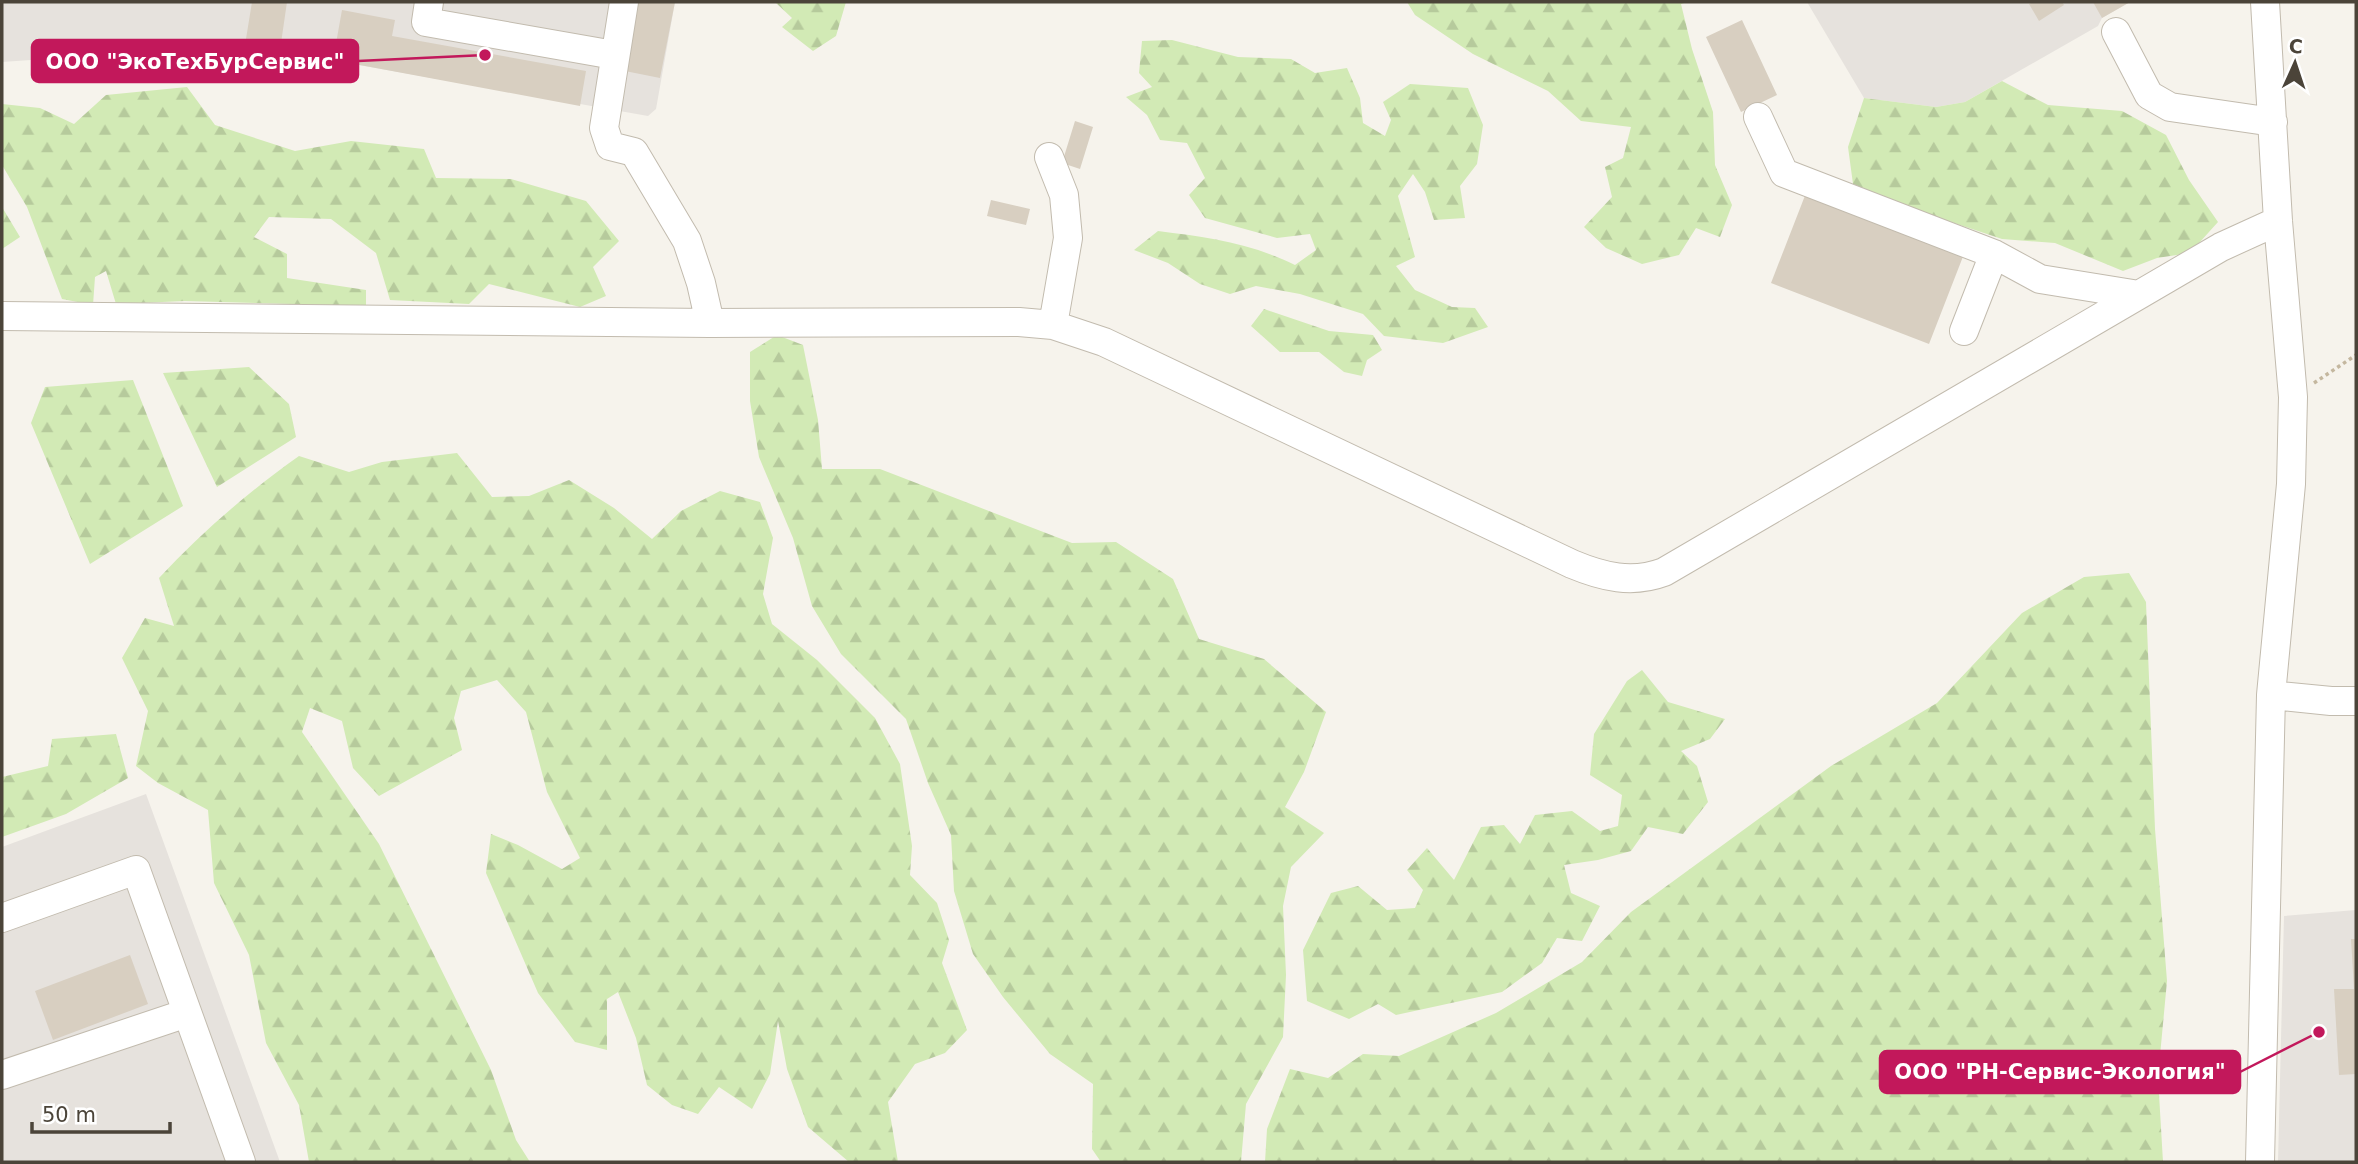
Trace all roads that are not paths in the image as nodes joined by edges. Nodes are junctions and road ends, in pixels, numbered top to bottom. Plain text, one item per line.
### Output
1 (429, 2) edge
2 (624, 2) edge
3 (2265, 2) edge
4 (2116, 32) dead end
5 (614, 55) junction
6 (1758, 117) dead end
7 (2273, 122) junction
8 (1049, 157) dead end
9 (2278, 221) junction
10 (1994, 254) junction
11 (2139, 295) junction
12 (2, 316) edge
13 (710, 323) junction
14 (1053, 325) junction
15 (1964, 331) dead end
16 (2271, 695) junction
17 (2356, 701) edge
18 (2, 918) edge
19 (187, 1013) junction
20 (2, 1075) edge
21 (241, 1162) edge
22 (2260, 1162) edge

1 - 5 street
2 - 5 street
3 - 7 street
4 - 7 street
5 - 13 street
6 - 10 street
7 - 9 street
8 - 14 street
9 - 11 street
9 - 16 street
10 - 11 street
10 - 15 street
11 - 14 street
12 - 13 street
13 - 14 street
16 - 17 street
16 - 22 street
18 - 19 street
19 - 20 street
19 - 21 street

